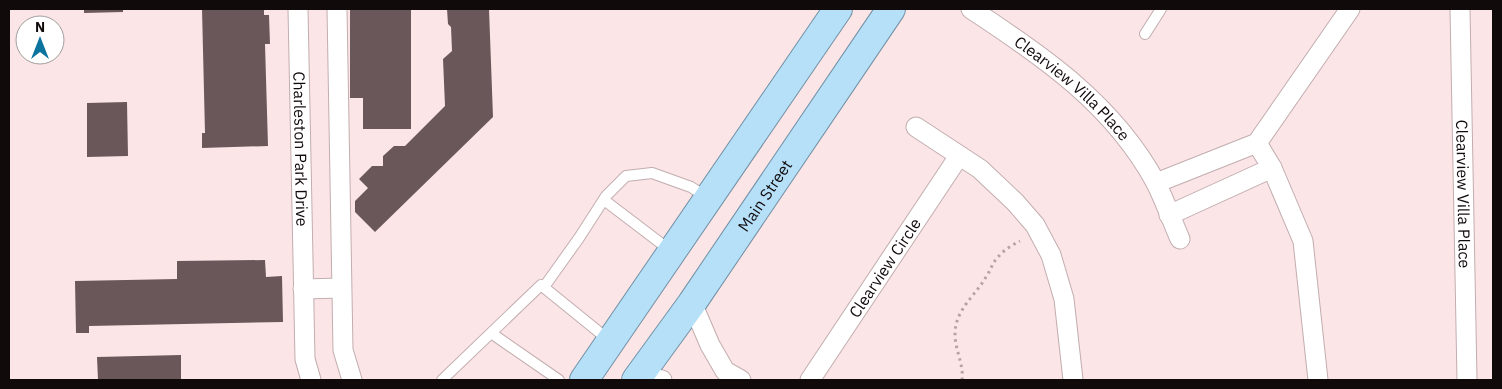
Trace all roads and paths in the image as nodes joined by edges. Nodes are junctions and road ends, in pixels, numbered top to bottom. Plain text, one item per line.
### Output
1 (298, 9) edge
2 (337, 9) edge
3 (838, 9) edge
4 (891, 9) edge
5 (971, 9) edge
6 (1161, 9) edge
7 (1350, 9) edge
8 (1460, 9) edge
9 (1145, 34) dead end
10 (916, 127) dead end
11 (1257, 143) junction
12 (959, 156) junction
13 (1272, 168) junction
14 (1156, 183) junction
15 (709, 198) junction
16 (604, 200) junction
17 (1169, 215) junction
18 (1038, 231) junction
19 (1180, 239) dead end
20 (672, 252) junction
21 (544, 287) junction
22 (341, 288) junction
23 (303, 289) junction
24 (692, 303) junction
25 (491, 333) junction
26 (611, 341) junction
27 (646, 378) edge
28 (311, 380) edge
29 (352, 380) edge
30 (442, 380) edge
31 (558, 380) edge
32 (584, 380) edge
33 (740, 380) edge
34 (810, 380) edge
35 (962, 380) edge
36 (1074, 380) edge
37 (1318, 380) edge
38 (1467, 380) edge

1 - 23 street, Charleston Park Drive
2 - 22 street
3 - 15 highway
4 - 24 highway, Main Street
5 - 14 street, Clearview Villa Place
6 - 9 lane
7 - 11 street
8 - 38 street, Clearview Villa Place
10 - 12 street
11 - 13 street
11 - 14 street
12 - 18 street
12 - 34 street, Clearview Circle
13 - 17 street
13 - 37 street
14 - 17 street, Clearview Villa Place
15 - 16 lane
15 - 20 highway
16 - 20 lane
16 - 21 lane
17 - 19 street, Clearview Villa Place
18 - 35 path
18 - 36 street
20 - 26 highway
21 - 25 lane
21 - 26 lane
22 - 23 street
22 - 29 street
23 - 28 street, Charleston Park Drive
24 - 27 highway, Main Street
24 - 33 street
25 - 30 lane
25 - 31 lane
26 - 32 highway

